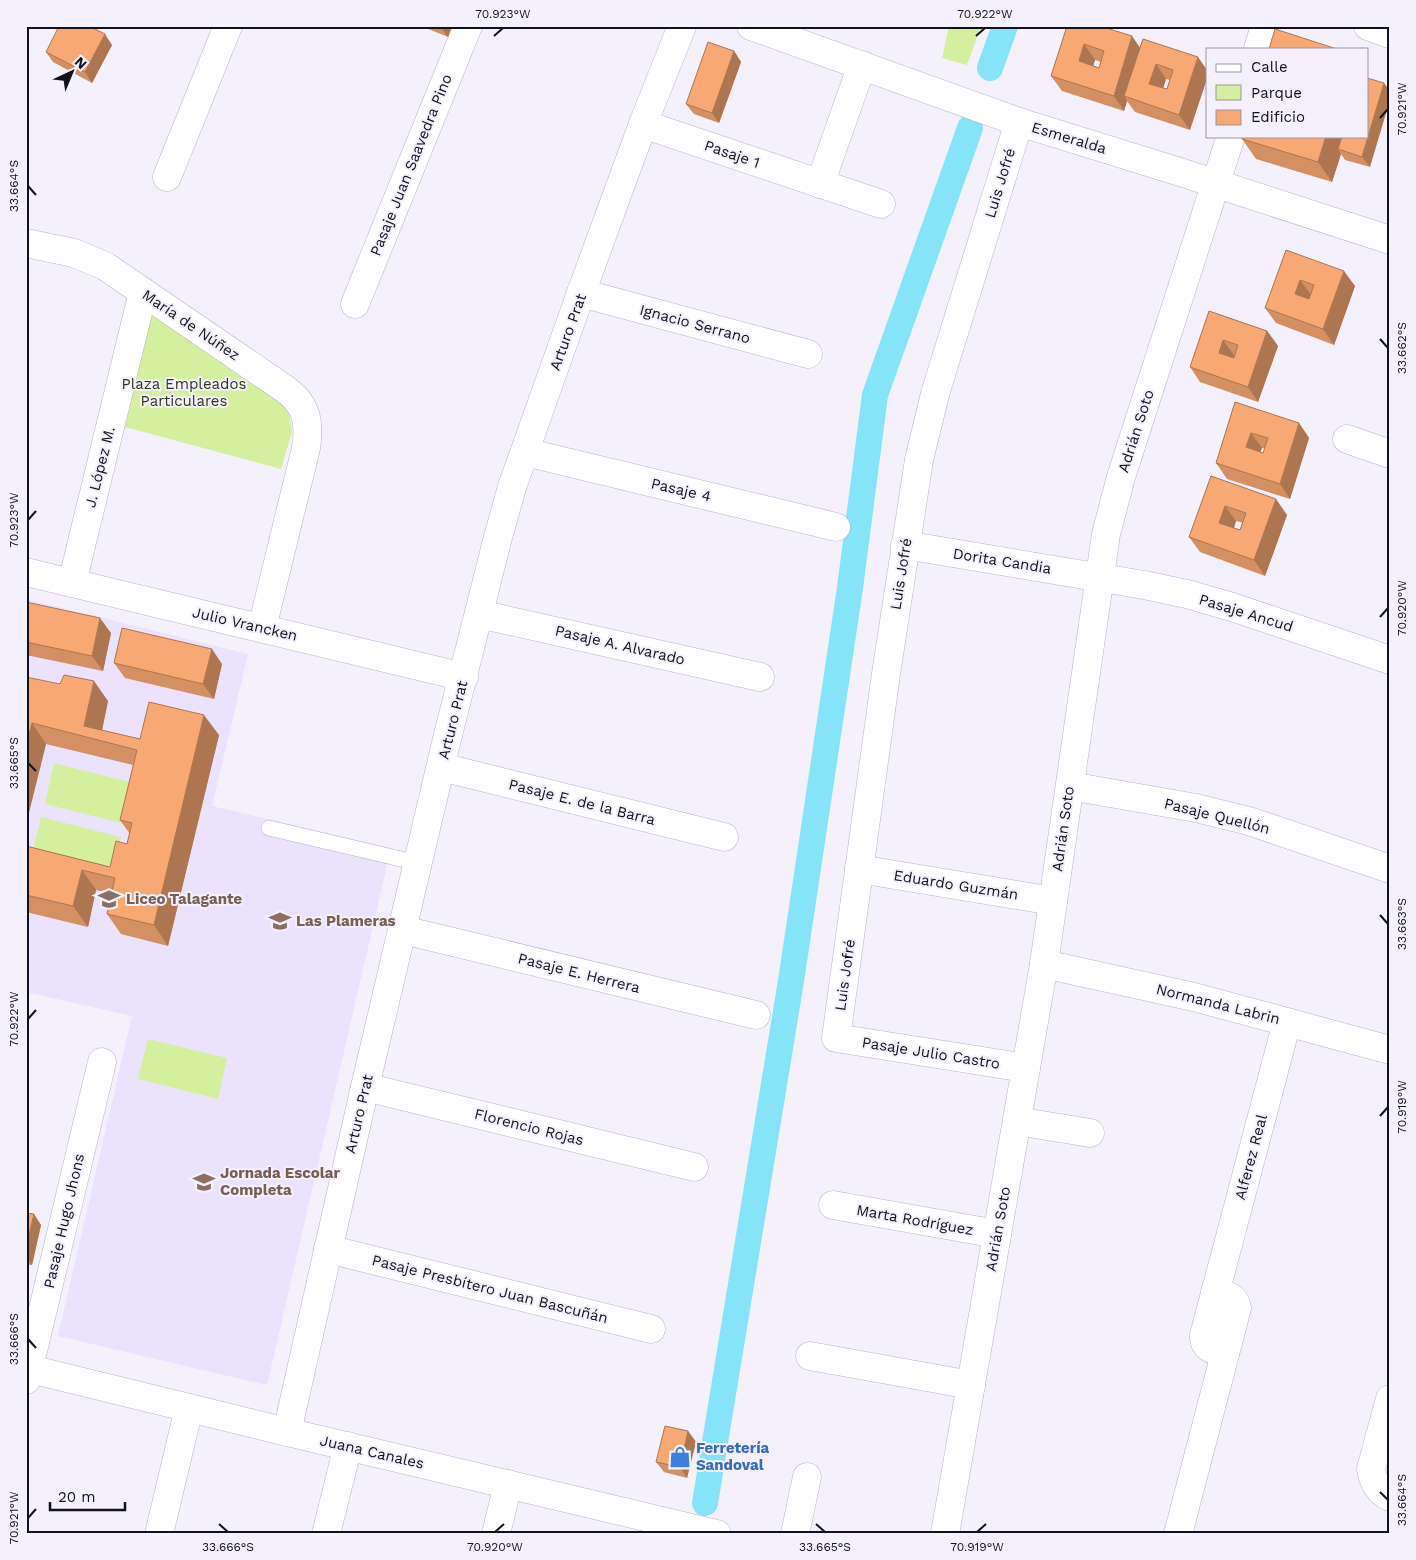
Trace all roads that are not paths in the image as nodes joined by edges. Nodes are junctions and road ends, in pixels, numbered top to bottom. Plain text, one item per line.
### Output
1 (228, 26) edge
2 (468, 26) edge
3 (682, 26) edge
4 (751, 26) edge
5 (1265, 26) edge
6 (1368, 26) edge
7 (1390, 34) edge
8 (1258, 48) edge
9 (862, 65) junction
10 (1019, 122) junction
11 (643, 124) junction
12 (1230, 138) edge
13 (168, 177) dead end
14 (1216, 183) junction
15 (820, 184) junction
16 (881, 204) dead end
17 (1390, 240) edge
18 (26, 243) edge
19 (143, 292) junction
20 (582, 294) junction
21 (354, 304) dead end
22 (808, 354) dead end
23 (1347, 439) dead end
24 (525, 452) junction
25 (1390, 454) edge
26 (836, 526) dead end
27 (905, 545) junction
28 (26, 572) edge
29 (1100, 577) junction
30 (72, 583) junction
31 (479, 614) junction
32 (262, 628) junction
33 (1390, 660) edge
34 (464, 676) junction
35 (760, 677) dead end
36 (441, 768) junction
37 (1070, 786) junction
38 (268, 828) dead end
39 (724, 837) dead end
40 (418, 864) junction
41 (859, 869) junction
42 (1390, 869) edge
43 (1053, 900) junction
44 (403, 930) junction
45 (1044, 964) junction
46 (756, 1015) dead end
47 (1287, 1022) junction
48 (836, 1038) joint
49 (1390, 1050) edge
50 (102, 1062) dead end
51 (1026, 1068) junction
52 (365, 1087) junction
53 (1017, 1121) junction
54 (1090, 1132) dead end
55 (694, 1167) dead end
56 (833, 1205) dead end
57 (997, 1234) junction
58 (328, 1250) junction
59 (652, 1329) dead end
60 (810, 1356) dead end
61 (27, 1372) edge
62 (971, 1385) junction
63 (1390, 1399) edge
64 (189, 1408) junction
65 (287, 1432) junction
66 (348, 1446) junction
67 (807, 1477) dead end
68 (508, 1484) junction
69 (1390, 1497) edge
70 (159, 1534) edge
71 (326, 1534) edge
72 (496, 1534) edge
73 (717, 1534) edge
74 (794, 1534) edge
75 (945, 1534) edge
76 (1178, 1534) edge

1 - 13 street
2 - 21 street, Pasaje Juan Saavedra Pino
3 - 11 street, Arturo Prat
4 - 9 street, Esmeralda
5 - 8 street
6 - 7 street
9 - 10 street, Esmeralda
9 - 15 street
10 - 14 street, Esmeralda
10 - 27 street, Luis Jofré
11 - 15 street, Pasaje 1
11 - 20 street, Arturo Prat
12 - 14 street, Adrián Soto
14 - 17 street, Esmeralda
14 - 29 street, Adrián Soto
15 - 16 street, Pasaje 1
18 - 19 street, María de Núñez
19 - 30 street, J. López M.
19 - 32 street, María de Núñez
20 - 22 street, Ignacio Serrano
20 - 24 street, Arturo Prat
23 - 25 street
24 - 26 street, Pasaje 4
24 - 31 street, Arturo Prat
27 - 29 street, Dorita Candia
27 - 41 street, Luis Jofré
28 - 30 street, Julio Vrancken
29 - 33 street, Pasaje Ancud
29 - 37 street, Adrián Soto
30 - 32 street, Julio Vrancken
31 - 34 street, Arturo Prat
31 - 35 street, Pasaje A. Alvarado
32 - 34 street, Julio Vrancken
34 - 36 street, Arturo Prat
36 - 39 street, Pasaje E. de la Barra
36 - 40 street, Arturo Prat
37 - 42 street, Pasaje Quellón
37 - 43 street, Adrián Soto
38 - 40 lane
40 - 44 street, Arturo Prat
41 - 43 street, Eduardo Guzmán
41 - 48 street, Luis Jofré
43 - 45 street, Adrián Soto
44 - 46 street, Pasaje E. Herrera
44 - 52 street, Arturo Prat
45 - 47 street, Normanda Labrin
45 - 51 street, Adrián Soto
47 - 49 street, Normanda Labrin
47 - 76 street, Alferez Real
48 - 51 street, Pasaje Julio Castro
50 - 61 street, Pasaje Hugo Jhons
51 - 53 street, Adrián Soto
52 - 55 street, Florencio Rojas
52 - 58 street, Arturo Prat
53 - 54 street
53 - 57 street, Adrián Soto
56 - 57 street, Marta Rodríguez
57 - 62 street, Adrián Soto
58 - 59 street, Pasaje Presbítero Juan Bascuñán
58 - 65 street, Arturo Prat
60 - 62 street
61 - 64 street, Juana Canales
62 - 75 street, Adrián Soto
63 - 69 street
64 - 65 street, Juana Canales
64 - 70 street
65 - 66 street, Juana Canales
66 - 68 street, Juana Canales
66 - 71 street
67 - 74 street
68 - 72 street
68 - 73 street, Juana Canales

